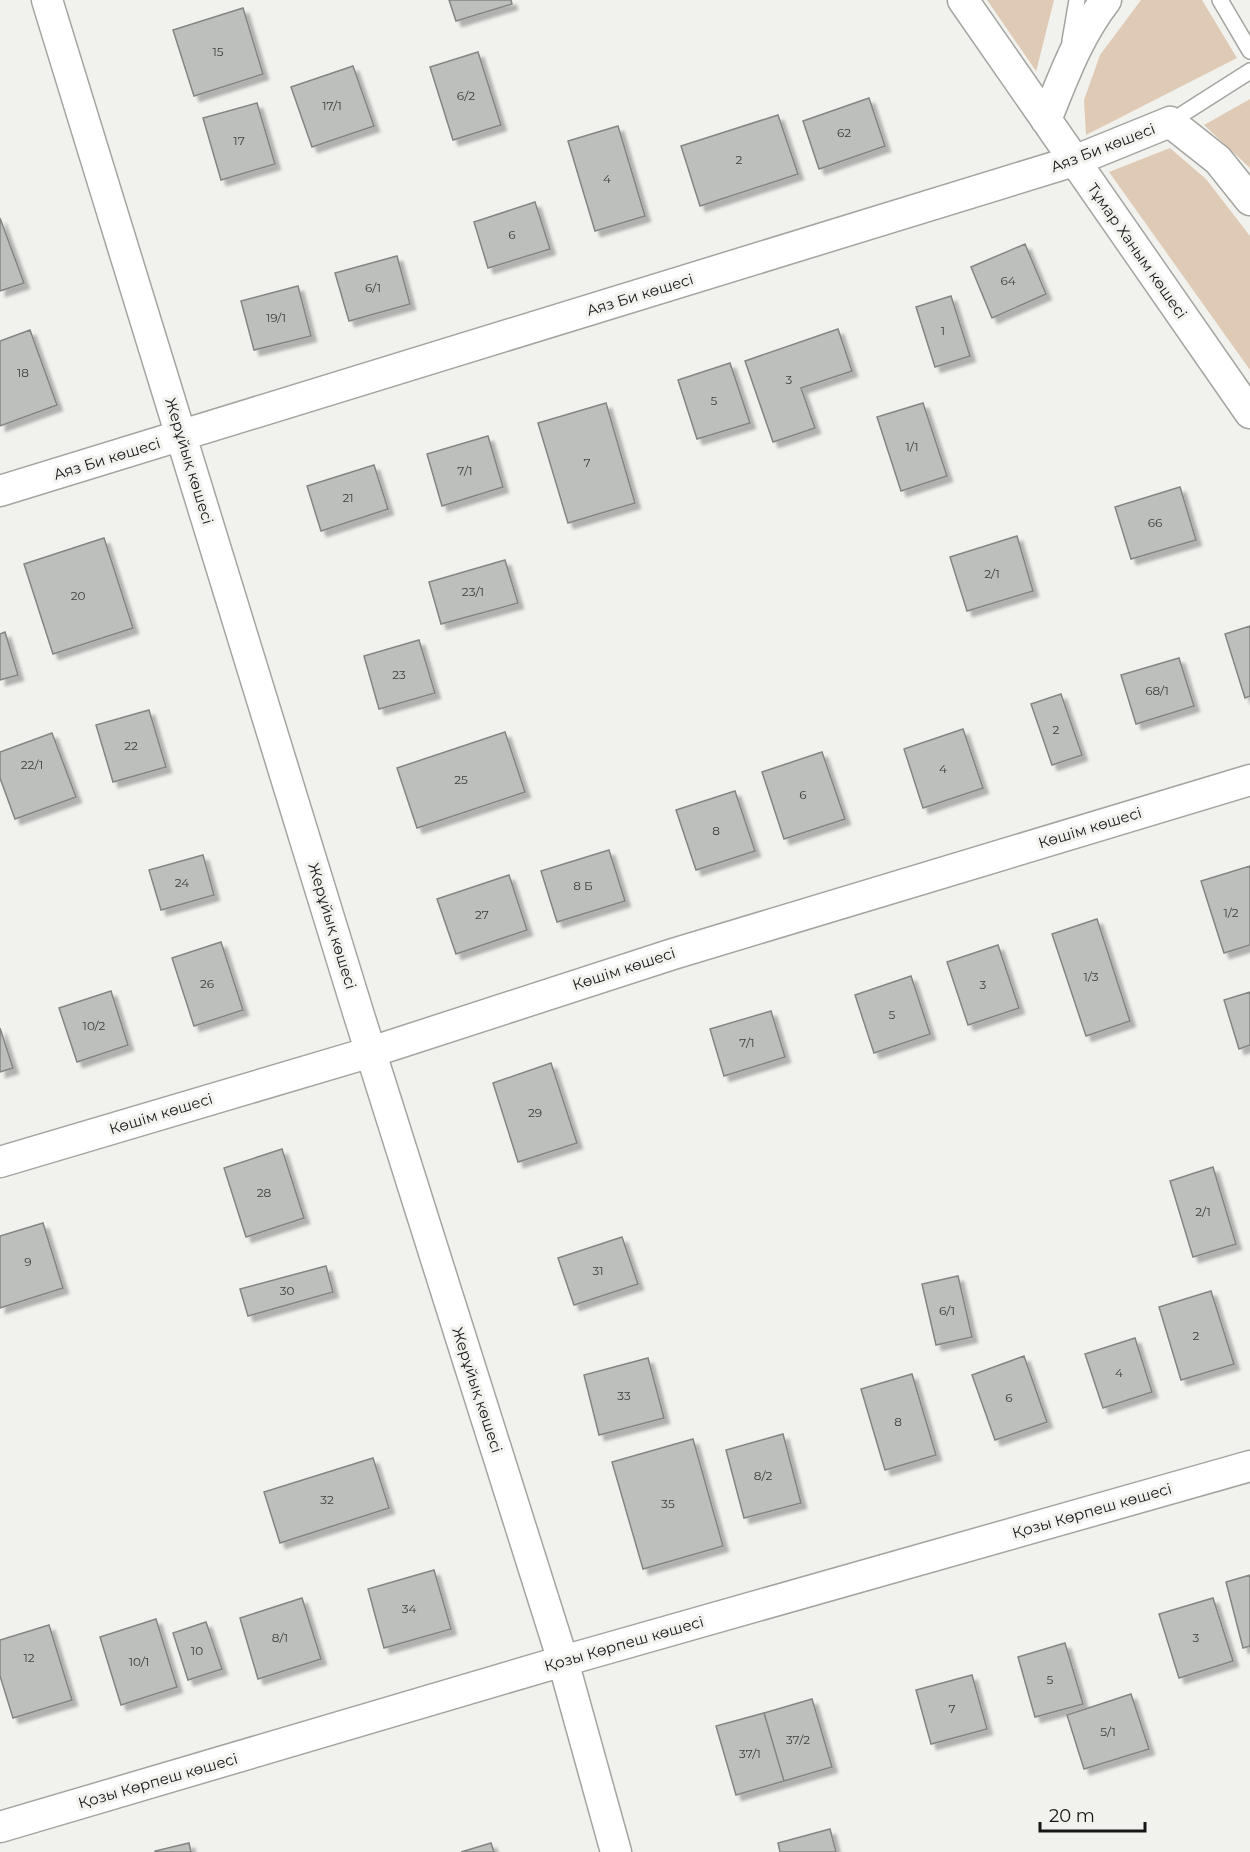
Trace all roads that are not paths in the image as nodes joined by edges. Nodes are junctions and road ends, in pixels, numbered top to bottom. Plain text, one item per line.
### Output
1 (47, 0) edge
2 (963, 0) edge
3 (1077, 0) edge
4 (1106, 0) edge
5 (1220, 0) edge
6 (1250, 51) edge
7 (1250, 71) edge
8 (1064, 75) junction
9 (1046, 120) junction
10 (1170, 122) junction
11 (1074, 161) junction
12 (1250, 200) edge
13 (1250, 413) edge
14 (181, 436) junction
15 (0, 491) edge
16 (1250, 780) edge
17 (371, 1052) junction
18 (0, 1162) edge
19 (1250, 1466) edge
20 (563, 1661) junction
21 (0, 1827) edge
22 (616, 1852) edge

1 - 14 street, Жерұйық көшесі
2 - 9 street, Тұмар Ханым көшесі
3 - 8 lane
4 - 8 street
5 - 6 lane
7 - 10 lane
8 - 9 street
9 - 11 street, Тұмар Ханым көшесі
10 - 11 street, Аяз Би көшесі
10 - 12 street, Аяз Би көшесі
11 - 13 street, Тұмар Ханым көшесі
11 - 14 street, Аяз Би көшесі
14 - 15 street, Аяз Би көшесі
14 - 17 street, Жерұйық көшесі
16 - 17 street, Көшім көшесі
17 - 18 street, Көшім көшесі
17 - 20 street, Жерұйық көшесі
19 - 20 street, Қозы Көрпеш көшесі
20 - 21 street, Қозы Көрпеш көшесі
20 - 22 street, Жерұйық көшесі

